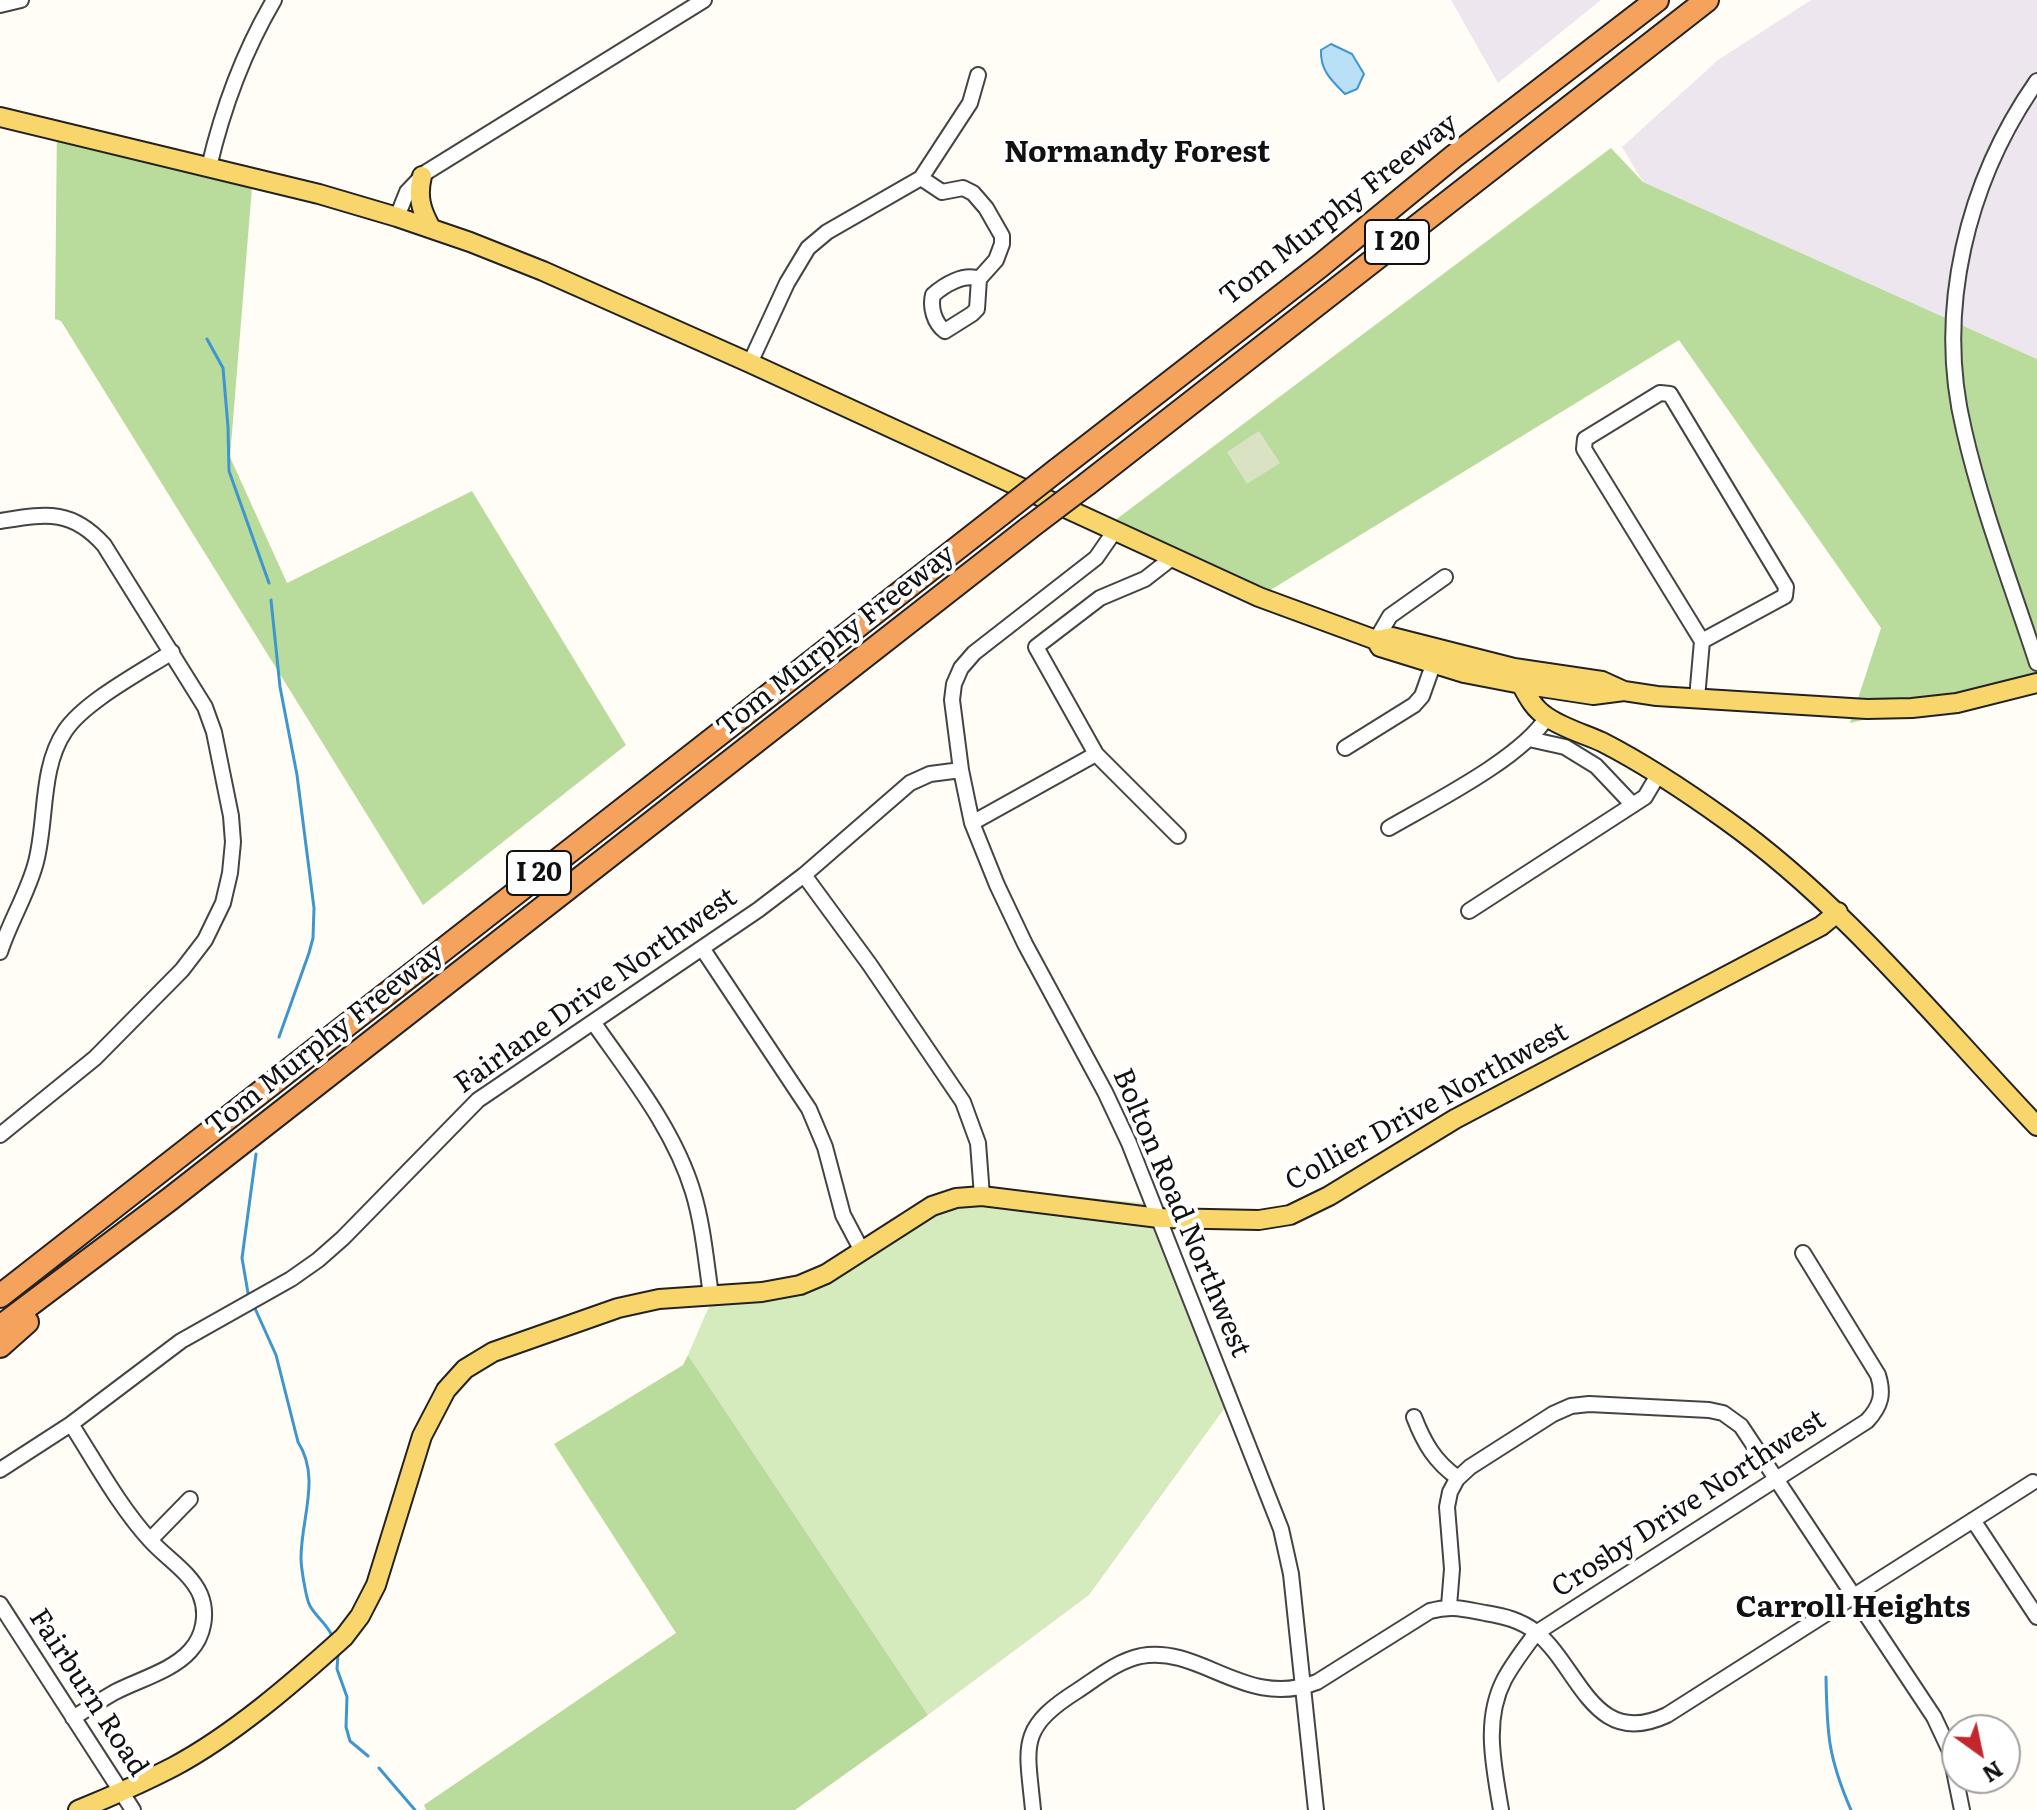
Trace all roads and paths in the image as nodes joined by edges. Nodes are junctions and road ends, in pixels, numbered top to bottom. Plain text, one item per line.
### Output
1 (21, 0) edge
2 (274, 0) edge
3 (704, 0) edge
4 (1657, 0) edge
5 (1707, 0) edge
6 (0, 5) edge
7 (978, 75) dead end
8 (2037, 81) edge
9 (0, 117) edge
10 (209, 167) junction
11 (422, 176) junction
12 (921, 178) junction
13 (397, 217) junction
14 (431, 228) junction
15 (979, 279) dead end
16 (750, 363) junction
17 (0, 521) edge
18 (1114, 532) junction
19 (1172, 558) junction
20 (1445, 577) dead end
21 (1376, 640) junction
22 (1702, 641) junction
23 (172, 652) junction
24 (2037, 663) edge
25 (1433, 665) junction
26 (2037, 683) edge
27 (1521, 684) junction
28 (1624, 691) junction
29 (1697, 698) junction
30 (1547, 717) junction
31 (1529, 739) junction
32 (1345, 748) dead end
33 (1096, 754) junction
34 (961, 770) junction
35 (1658, 775) junction
36 (1633, 805) junction
37 (972, 823) junction
38 (1389, 828) dead end
39 (1178, 836) dead end
40 (804, 875) junction
41 (1469, 911) dead end
42 (1838, 912) junction
43 (702, 948) junction
44 (0, 952) edge
45 (593, 1022) junction
46 (2037, 1126) edge
47 (2, 1128) edge
48 (982, 1196) junction
49 (170, 1199) junction
50 (1159, 1218) junction
51 (862, 1251) junction
52 (1803, 1253) dead end
53 (711, 1295) junction
54 (0, 1296) edge
55 (0, 1327) edge
56 (0, 1346) edge
57 (1414, 1417) dead end
58 (71, 1424) junction
59 (0, 1470) edge
60 (1458, 1478) junction
61 (1776, 1479) junction
62 (2033, 1482) dead end
63 (190, 1499) dead end
64 (1973, 1520) junction
65 (150, 1540) junction
66 (1854, 1596) junction
67 (0, 1604) edge
68 (1449, 1606) junction
69 (2037, 1617) edge
70 (1536, 1633) junction
71 (1303, 1687) junction
72 (73, 1718) junction
73 (122, 1792) junction
74 (78, 1810) edge
75 (133, 1810) edge
76 (1033, 1810) edge
77 (1316, 1810) edge
78 (1501, 1810) edge
79 (1962, 1810) edge

1 - 6 street
2 - 10 street
3 - 11 street
4 - 54 highway, Tom Murphy Freeway / I 20, bridge
5 - 49 highway, Tom Murphy Freeway / I 20, bridge
7 - 12 street
8 - 24 street
9 - 10 main road
10 - 13 main road
11 - 13 street
11 - 14 main road
12 - 15 street
12 - 16 street
13 - 14 main road
14 - 16 main road
16 - 18 main road
17 - 23 street
18 - 19 main road
18 - 34 street, Bolton Road Northwest
19 - 21 main road
19 - 33 street
20 - 21 street
21 - 25 main road
21 - 28 main road
22 - 22 street
22 - 29 street
23 - 44 street
23 - 47 street
25 - 27 main road
25 - 32 street
26 - 29 main road
27 - 28 main road
27 - 30 main road
28 - 29 main road
30 - 31 street
30 - 35 main road
31 - 36 street
31 - 38 street
33 - 37 street
33 - 39 street
34 - 37 street, Bolton Road Northwest
34 - 40 street, Fairlane Drive Northwest
35 - 36 street
35 - 42 main road
36 - 41 street
37 - 50 street, Bolton Road Northwest
40 - 43 street, Fairlane Drive Northwest
40 - 48 street
42 - 46 main road
42 - 50 main road, Collier Drive Northwest
43 - 45 street, Fairlane Drive Northwest
43 - 51 street
45 - 53 street
45 - 58 street, Fairlane Drive Northwest
48 - 50 main road, Collier Drive Northwest
48 - 51 main road, Collier Drive Northwest
49 - 55 highway, Tom Murphy Freeway / I 20
49 - 56 highway
50 - 71 street, Bolton Road Northwest
51 - 53 main road, Collier Drive Northwest
52 - 61 street, Crosby Drive Northwest
53 - 73 main road, Collier Drive Northwest
57 - 60 street
58 - 59 street, Fairlane Drive Northwest
58 - 65 street
60 - 61 street
60 - 68 street
61 - 66 street
61 - 70 street, Crosby Drive Northwest
62 - 64 street
63 - 65 street
64 - 66 street
64 - 69 street
65 - 72 street
66 - 70 street
66 - 79 street
67 - 72 street, Fairburn Road
68 - 70 street
68 - 71 street
70 - 78 street, Crosby Drive Northwest
71 - 76 street
71 - 77 street, Bolton Road Northwest
72 - 73 street, Fairburn Road
73 - 74 main road, Collier Drive Northwest
73 - 75 street, Fairburn Road

